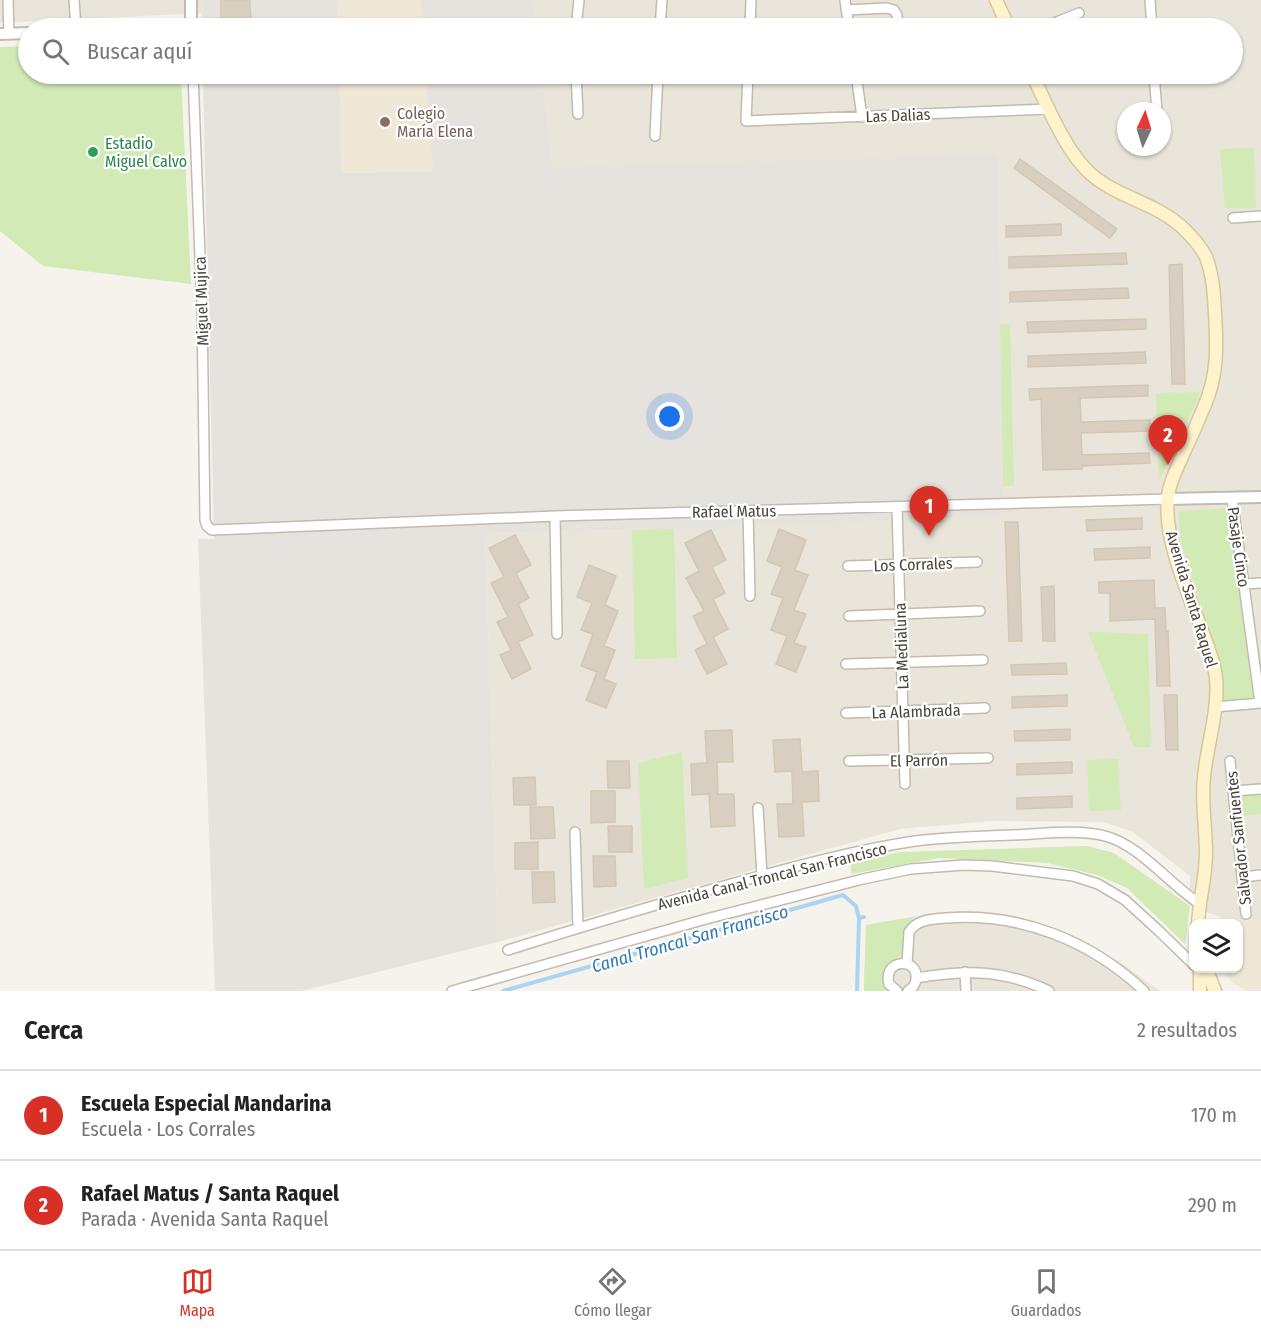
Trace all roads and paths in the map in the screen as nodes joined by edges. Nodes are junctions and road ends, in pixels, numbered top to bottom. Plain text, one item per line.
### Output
1 (8, 0) edge
2 (74, 0) edge
3 (191, 0) edge
4 (579, 0) edge
5 (662, 0) edge
6 (751, 0) edge
7 (996, 0) edge
8 (1150, 0) edge
9 (846, 5) edge
10 (1079, 13) dead end
11 (75, 18) edge
12 (191, 18) edge
13 (577, 18) edge
14 (661, 18) edge
15 (750, 18) edge
16 (897, 18) edge
17 (1004, 18) edge
18 (1067, 18) edge
19 (1151, 18) edge
20 (5, 34) edge
21 (193, 84) edge
22 (576, 84) edge
23 (658, 84) edge
24 (748, 84) edge
25 (857, 84) edge
26 (1037, 84) edge
27 (1155, 84) edge
28 (1156, 102) edge
29 (1050, 109) junction
30 (578, 114) dead end
31 (862, 117) junction
32 (655, 136) dead end
33 (1261, 216) edge
34 (1233, 218) dead end
35 (1261, 497) edge
36 (1232, 498) junction
37 (1168, 499) junction
38 (897, 507) junction
39 (748, 511) junction
40 (555, 516) junction
41 (209, 528) joint
42 (977, 562) dead end
43 (898, 564) junction
44 (849, 566) dead end
45 (1261, 582) edge
46 (1244, 584) junction
47 (750, 596) dead end
48 (980, 611) dead end
49 (900, 614) junction
50 (849, 616) dead end
51 (556, 634) dead end
52 (983, 660) dead end
53 (901, 663) junction
54 (846, 664) dead end
55 (1260, 703) edge
56 (1215, 707) junction
57 (985, 708) dead end
58 (902, 711) junction
59 (846, 713) dead end
60 (988, 758) dead end
61 (904, 760) junction
62 (849, 761) dead end
63 (1230, 761) dead end
64 (905, 784) dead end
65 (1261, 789) edge
66 (1234, 791) junction
67 (758, 808) dead end
68 (574, 832) dead end
69 (1261, 875) edge
70 (762, 876) junction
71 (1242, 877) junction
72 (1200, 904) junction
73 (1246, 914) dead end
74 (1198, 919) edge
75 (578, 928) junction
76 (508, 950) dead end
77 (1189, 959) edge
78 (907, 964) junction
79 (965, 972) junction
80 (1199, 973) edge
81 (1202, 973) edge
82 (916, 978) junction
83 (1018, 979) junction
84 (452, 991) edge
85 (897, 991) edge
86 (908, 991) edge
87 (966, 991) edge
88 (1018, 991) edge
89 (1049, 991) edge
90 (1144, 991) edge
91 (1200, 991) edge
92 (1215, 991) edge

1 - 20 street
2 - 11 street
3 - 12 street
4 - 13 street
5 - 14 street
6 - 15 street
7 - 17 main road
8 - 19 street
9 - 16 street
10 - 18 street
21 - 41 street, Miguel Mujica
22 - 30 street
23 - 32 street
24 - 31 street, Las Dalias
25 - 31 street
26 - 29 main road, Avenida Santa Raquel
27 - 28 street
29 - 31 street, Las Dalias
29 - 37 main road, Avenida Santa Raquel
33 - 34 street
35 - 36 street, Rafael Matus
36 - 37 street, Rafael Matus
36 - 46 street, Pasaje Cinco
37 - 38 street, Rafael Matus
37 - 56 main road, Avenida Santa Raquel
38 - 39 street, Rafael Matus
38 - 43 street, La Medialuna
39 - 40 street, Rafael Matus
39 - 47 street
40 - 41 street, Rafael Matus
40 - 51 street
42 - 43 street, Los Corrales
43 - 44 street, Los Corrales
43 - 49 street, La Medialuna
45 - 46 street
46 - 55 street, Pasaje Cinco
48 - 49 street
49 - 50 street
49 - 53 street, La Medialuna
52 - 53 street
53 - 54 street
53 - 58 street, La Medialuna
55 - 56 street
56 - 72 main road, Avenida Santa Raquel
57 - 58 street, La Alambrada
58 - 59 street, La Alambrada
58 - 61 street, La Medialuna
60 - 61 street, El Parrón
61 - 62 street, El Parrón
61 - 64 street, La Medialuna
63 - 66 street, Salvador Sanfuentes
65 - 66 street
66 - 71 street, Salvador Sanfuentes
67 - 70 street
68 - 75 street
69 - 71 street
70 - 72 street, Avenida Canal Troncal San Francisco
70 - 75 street, Avenida Canal Troncal San Francisco
71 - 73 street, Salvador Sanfuentes
72 - 74 main road, Avenida Santa Raquel
75 - 76 street, Avenida Canal Troncal San Francisco
77 - 84 street, Avenida Canal Troncal San Francisco
78 - 82 street
78 - 85 street
78 - 90 street
79 - 82 street
79 - 83 street
79 - 87 street
80 - 91 main road
81 - 92 main road
82 - 86 street
83 - 88 street
83 - 89 street

